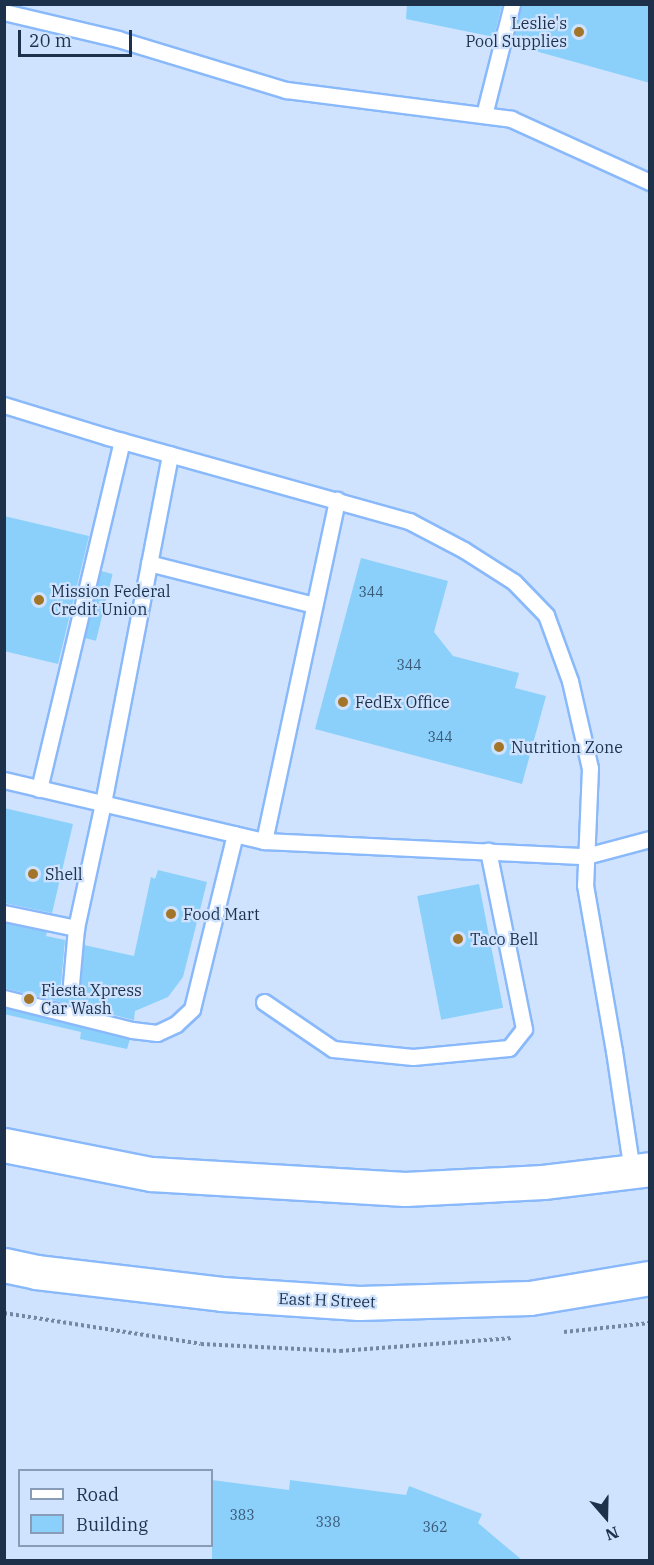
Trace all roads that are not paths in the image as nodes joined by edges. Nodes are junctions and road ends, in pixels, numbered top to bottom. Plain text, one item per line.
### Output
1 (512, 4) edge
2 (4, 12) edge
3 (484, 115) junction
4 (650, 182) edge
5 (4, 405) edge
6 (122, 441) junction
7 (170, 454) junction
8 (337, 500) junction
9 (149, 563) junction
10 (314, 605) junction
11 (4, 780) edge
12 (39, 789) junction
13 (103, 803) junction
14 (235, 834) junction
15 (650, 839) edge
16 (264, 841) junction
17 (488, 851) junction
18 (586, 856) junction
19 (4, 913) edge
20 (76, 928) junction
21 (71, 984) dead end
22 (4, 998) edge
23 (264, 1002) dead end
24 (4, 1145) edge
25 (641, 1170) edge
26 (4, 1265) edge
27 (650, 1278) edge

1 - 3 lane
2 - 3 lane
3 - 4 lane
5 - 6 lane
6 - 7 lane
6 - 12 lane
7 - 8 lane
7 - 9 lane
8 - 10 lane
8 - 18 lane
9 - 10 lane
9 - 13 lane
10 - 16 lane
11 - 12 lane
12 - 13 lane
13 - 14 lane
13 - 20 lane
14 - 16 lane
14 - 22 lane
15 - 18 lane
16 - 17 lane
17 - 18 lane
17 - 23 lane
18 - 25 lane
19 - 20 lane
20 - 21 lane
24 - 25 main road
26 - 27 main road, East H Street

